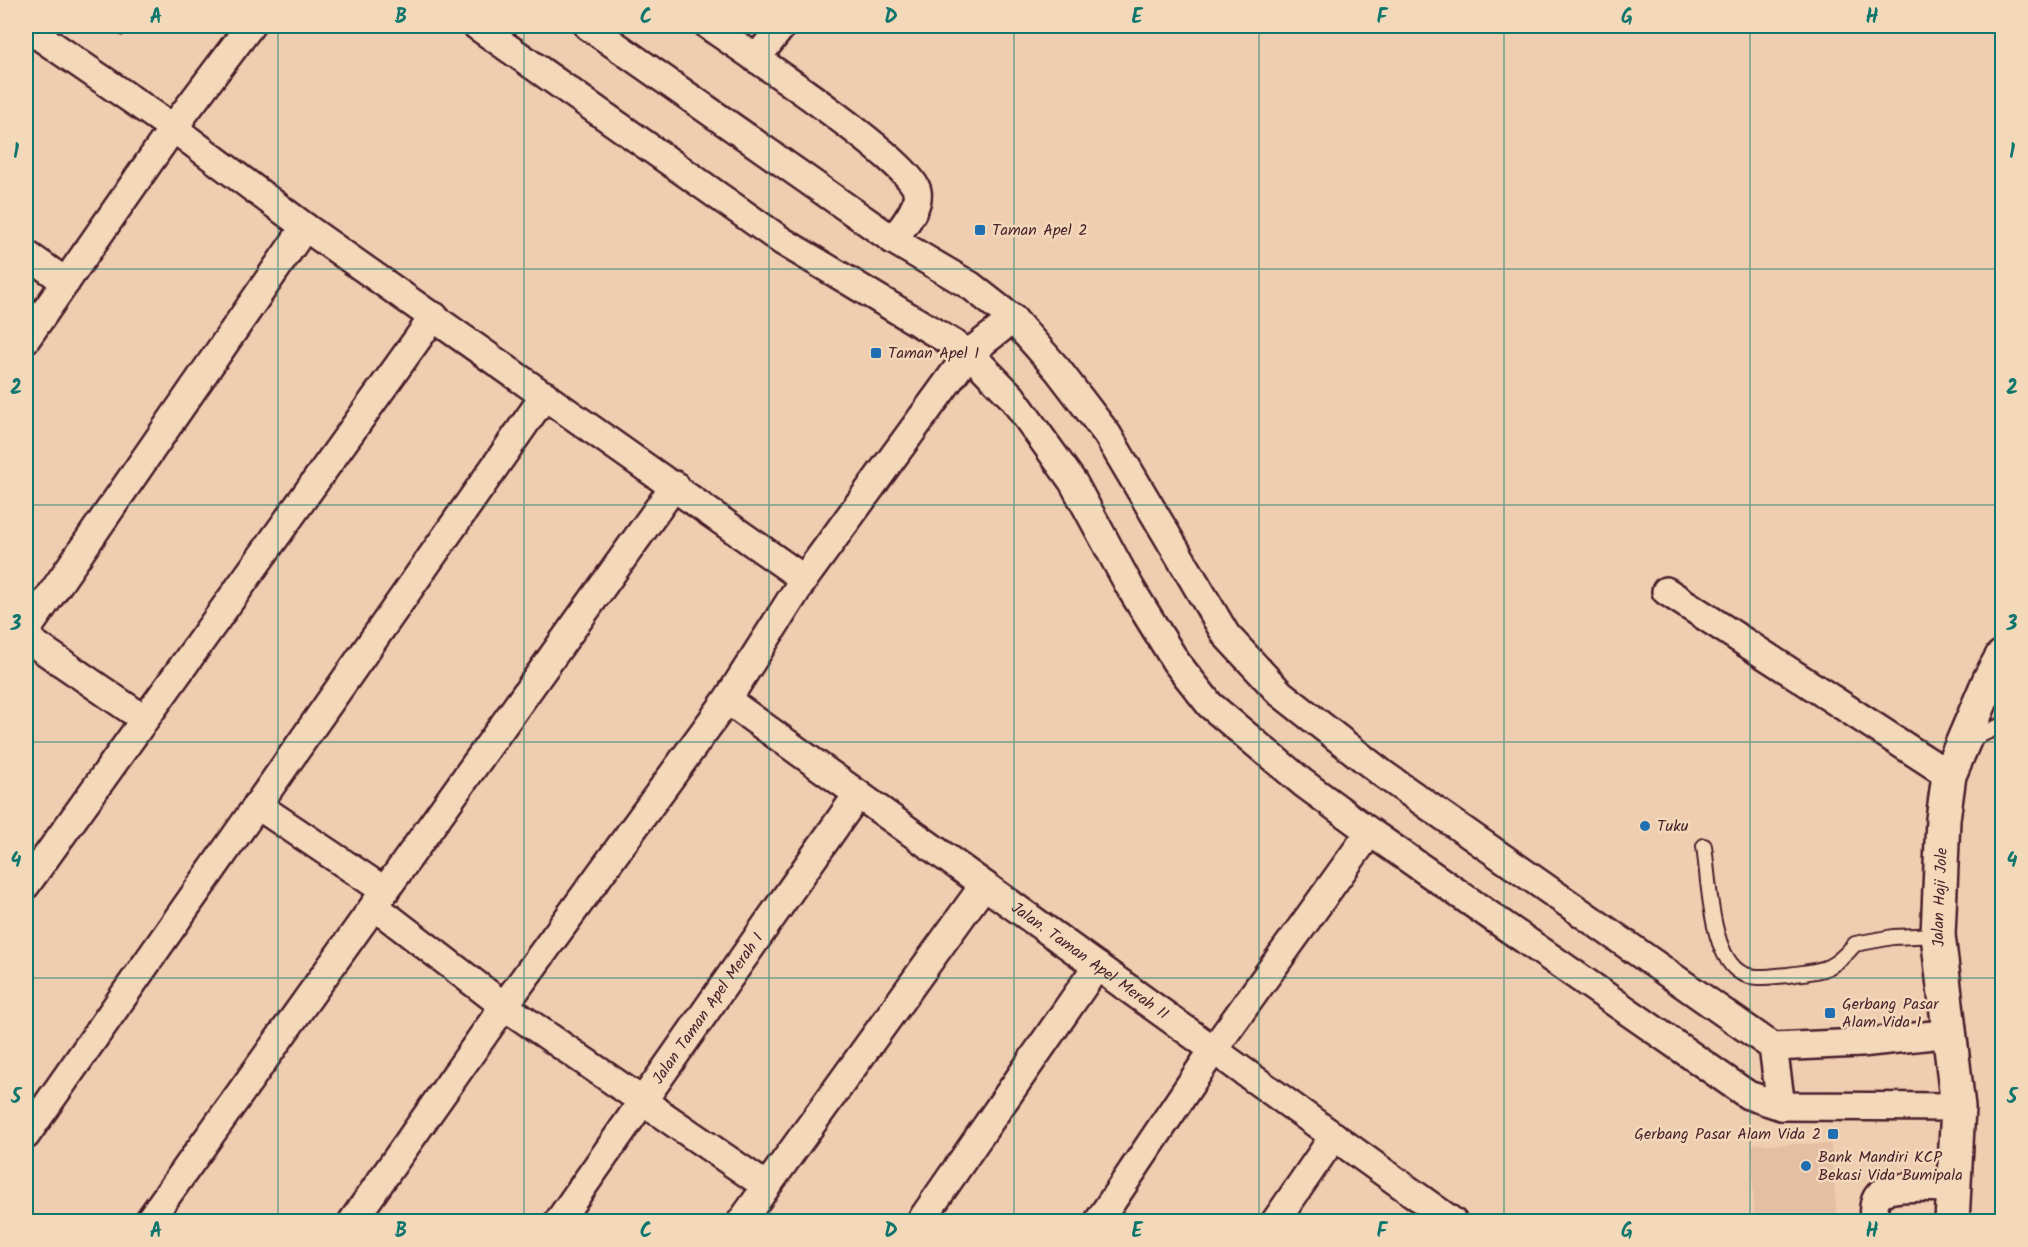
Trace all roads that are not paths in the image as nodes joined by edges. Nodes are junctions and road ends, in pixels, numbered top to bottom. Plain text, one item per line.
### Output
1 (250, 26) edge
2 (477, 26) edge
3 (588, 26) edge
4 (709, 26) edge
5 (782, 26) edge
6 (26, 27) edge
7 (756, 59) junction
8 (173, 128) junction
9 (305, 227) junction
10 (893, 240) junction
11 (26, 254) edge
12 (66, 282) junction
13 (434, 316) junction
14 (1013, 319) junction
15 (26, 339) edge
16 (969, 353) junction
17 (545, 395) junction
18 (675, 485) junction
19 (804, 579) junction
20 (1666, 591) dead end
21 (26, 631) edge
22 (26, 638) edge
23 (2002, 657) edge
24 (727, 700) junction
25 (144, 719) junction
26 (2002, 725) edge
27 (1960, 745) junction
28 (1949, 776) junction
29 (858, 794) junction
30 (257, 805) junction
31 (1370, 832) junction
32 (1704, 846) dead end
33 (26, 885) edge
34 (984, 885) junction
35 (380, 898) junction
36 (1938, 935) junction
37 (1097, 966) junction
38 (504, 1006) junction
39 (1951, 1034) junction
40 (1773, 1047) junction
41 (1214, 1049) junction
42 (641, 1102) junction
43 (1781, 1106) junction
44 (1958, 1107) junction
45 (26, 1134) edge
46 (1334, 1136) junction
47 (766, 1186) junction
48 (1952, 1188) junction
49 (148, 1221) edge
50 (352, 1221) edge
51 (558, 1221) edge
52 (741, 1221) edge
53 (920, 1221) edge
54 (1098, 1221) edge
55 (1275, 1221) edge
56 (1452, 1221) edge
57 (1874, 1221) edge
58 (1952, 1221) edge

1 - 8 street
2 - 16 street
3 - 10 street
4 - 7 street
5 - 7 street
6 - 8 street
7 - 10 street
8 - 9 street
8 - 12 street
9 - 13 street
9 - 21 street
10 - 14 street
11 - 12 street
12 - 15 street
13 - 17 street
13 - 25 street
14 - 16 street
14 - 40 street
16 - 19 street
16 - 31 street
17 - 18 street
17 - 30 street
18 - 19 street
18 - 35 street
19 - 24 street
20 - 28 street
22 - 25 street
23 - 27 main road, Jalan Haji Jole
24 - 29 street, Jalan. Taman Apel Merah II
24 - 38 street
25 - 33 street
26 - 27 lane
27 - 28 main road, Jalan Haji Jole
28 - 36 main road, Jalan Haji Jole
29 - 34 street, Jalan. Taman Apel Merah II
29 - 42 street, Jalan Taman Apel Merah I
30 - 35 street
30 - 45 street
31 - 41 street
31 - 43 street
32 - 36 lane
34 - 37 street, Jalan. Taman Apel Merah II
34 - 47 street
35 - 38 street
35 - 49 street
36 - 39 main road, Jalan Haji Jole
37 - 41 street, Jalan. Taman Apel Merah II
37 - 53 street
38 - 42 street
38 - 50 street
39 - 40 street
39 - 44 main road, Jalan Haji Jole
40 - 43 street
41 - 46 street, Jalan. Taman Apel Merah II
41 - 54 street
42 - 47 street
42 - 51 street, Jalan Taman Apel Merah I
43 - 44 street
44 - 48 main road, Jalan Haji Jole
46 - 55 street
46 - 56 street, Jalan. Taman Apel Merah II
47 - 52 street
48 - 57 street
48 - 58 main road, Jalan Haji Jole

